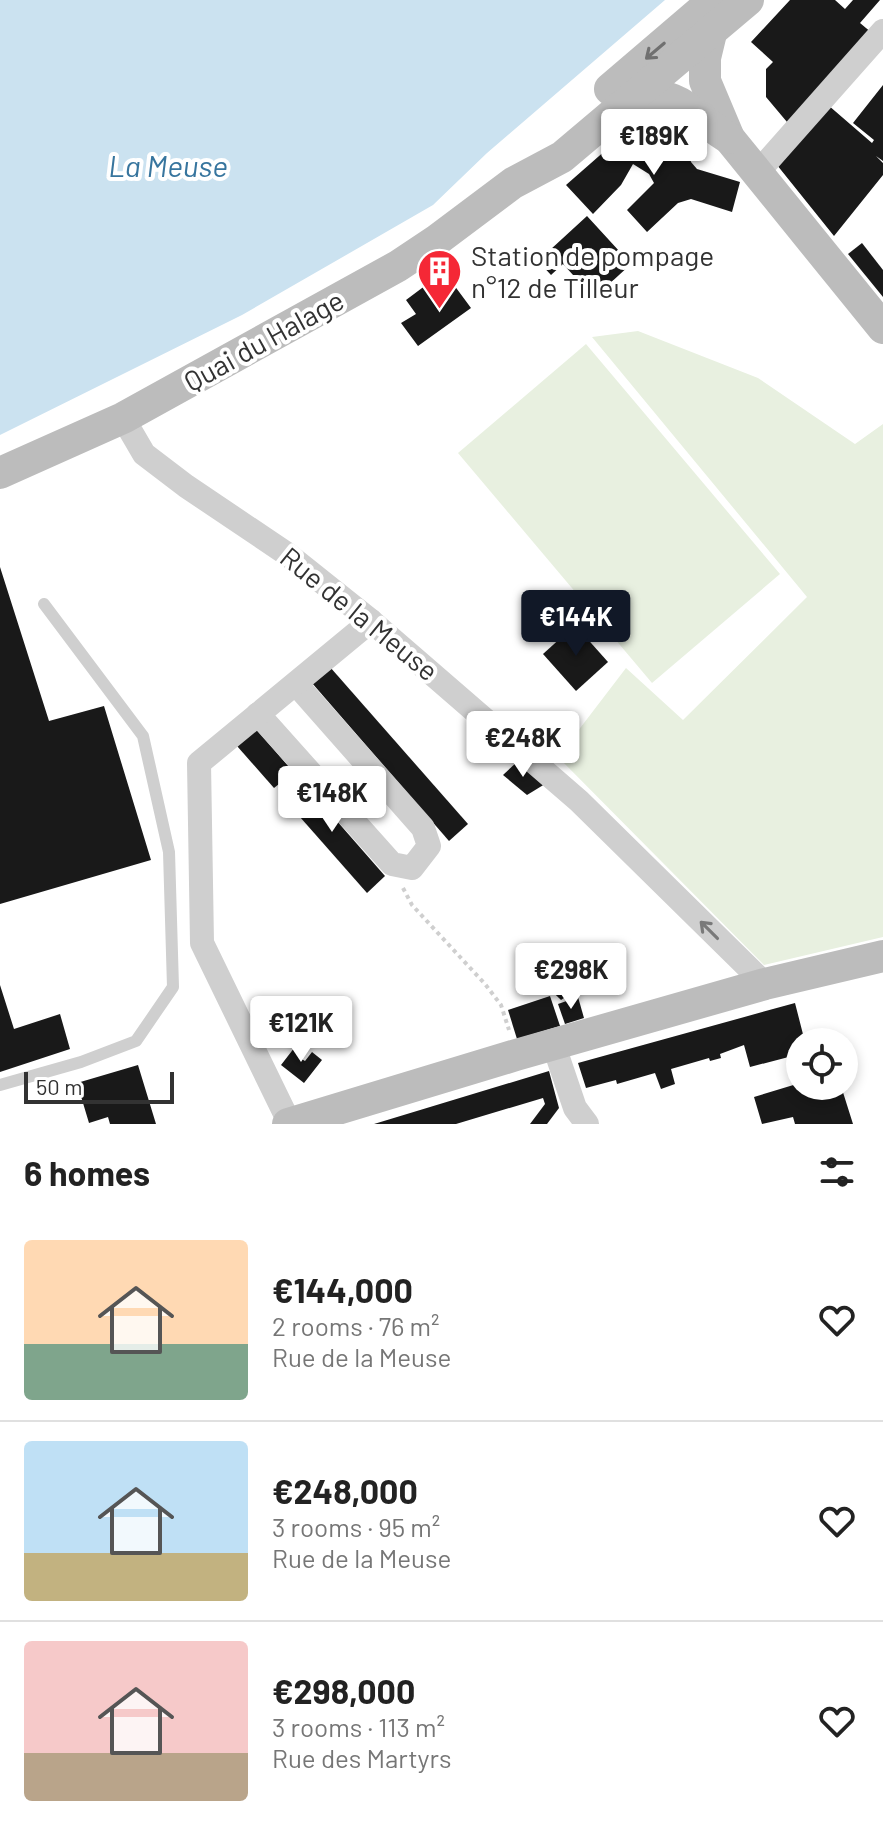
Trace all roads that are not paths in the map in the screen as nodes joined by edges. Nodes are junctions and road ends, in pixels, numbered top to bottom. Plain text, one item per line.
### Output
1 (714, 0) edge
2 (748, 0) edge
3 (883, 31) edge
4 (711, 33) junction
5 (632, 99) junction
6 (729, 138) junction
7 (758, 172) junction
8 (513, 183) junction
9 (883, 328) edge
10 (123, 418) junction
11 (0, 473) edge
12 (44, 604) dead end
13 (371, 621) junction
14 (296, 684) junction
15 (258, 714) junction
16 (883, 956) edge
17 (765, 984) junction
18 (554, 1046) junction
19 (0, 1085) edge
20 (348, 1117) edge
21 (574, 1119) edge
22 (289, 1124) edge

1 -> 8 main road, Quai du Halage
2 - 4 main road, Quai du Halage
3 - 7 street
4 - 5 main road, Quai du Halage
4 - 6 main road
5 - 6 main road
5 - 8 main road, Quai du Halage
6 - 7 main road
7 - 9 main road
8 - 10 main road, Quai du Halage
10 - 11 main road, Quai du Halage
10 - 13 street, Rue de la Meuse
12 - 19 lane
13 - 14 street
17 -> 13 street, Rue de la Meuse
14 - 15 street
14 - 15 street
15 - 22 street
16 - 17 main road
17 - 18 main road
18 - 20 main road
18 - 21 street
20 - 22 main road

